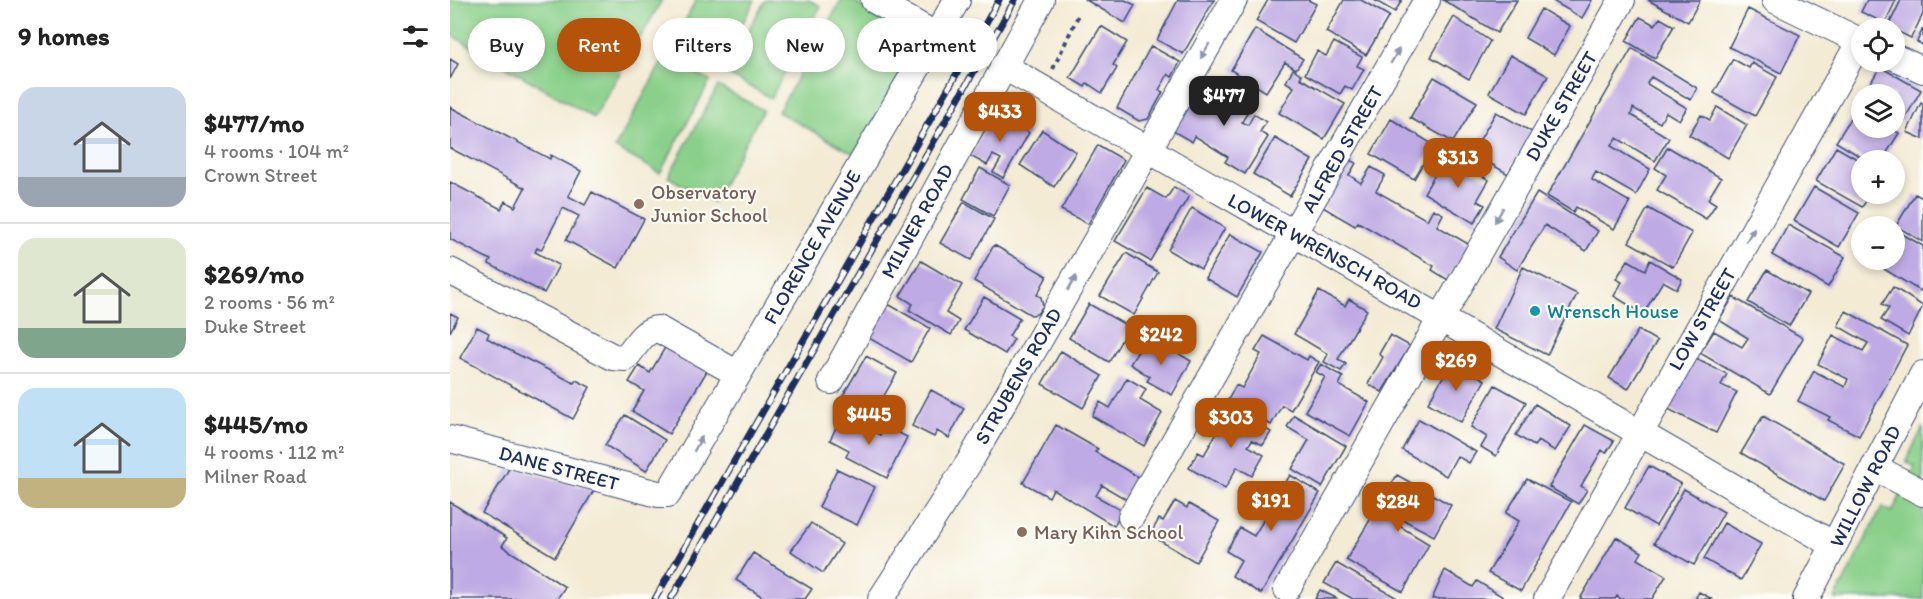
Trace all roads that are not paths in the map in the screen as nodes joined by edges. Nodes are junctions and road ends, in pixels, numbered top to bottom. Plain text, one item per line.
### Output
1 (874, 0) edge
2 (957, 0) edge
3 (1041, 0) edge
4 (1234, 0) edge
5 (1427, 0) edge
6 (1622, 0) edge
7 (1775, 0) edge
8 (905, 18) edge
9 (946, 18) edge
10 (1851, 36) edge
11 (1851, 59) edge
12 (1905, 62) edge
13 (1003, 66) junction
14 (1923, 70) edge
15 (915, 72) edge
16 (1148, 150) junction
17 (1293, 234) junction
18 (450, 271) edge
19 (1441, 316) junction
20 (1923, 374) edge
21 (738, 375) junction
22 (831, 381) dead end
23 (1638, 432) junction
24 (450, 439) edge
25 (1874, 467) junction
26 (1923, 493) edge
27 (661, 498) joint
28 (1131, 517) dead end
29 (1834, 545) junction
30 (1287, 589) dead end
31 (881, 599) edge
32 (1546, 599) edge
33 (1806, 599) edge

1 - 8 street
2 - 9 street, FLORENCE AVENUE
3 - 13 street, MILNER ROAD
4 -> 16 street, STRUBENS ROAD
17 -> 5 street, ALFRED STREET
6 -> 19 street, DUKE STREET
7 - 10 street
23 -> 11 street, LOW STREET
12 - 14 street
13 - 16 street, LOWER WRENSCH ROAD
13 - 22 street, MILNER ROAD
15 - 21 street, FLORENCE AVENUE
16 - 17 street, LOWER WRENSCH ROAD
31 -> 16 street, STRUBENS ROAD
17 - 19 street, LOWER WRENSCH ROAD
17 - 28 street, ALFRED STREET
18 - 21 street
19 - 23 street, LOWER WRENSCH ROAD
19 - 30 street, DUKE STREET
20 - 25 street, WILLOW ROAD
27 -> 21 street, FLORENCE AVENUE
23 - 29 street, LOWER WRENSCH ROAD
23 - 32 street, LOW STREET
24 - 27 street, DANE STREET
25 - 26 street
25 - 29 street, WILLOW ROAD
29 - 33 street, WILLOW ROAD

